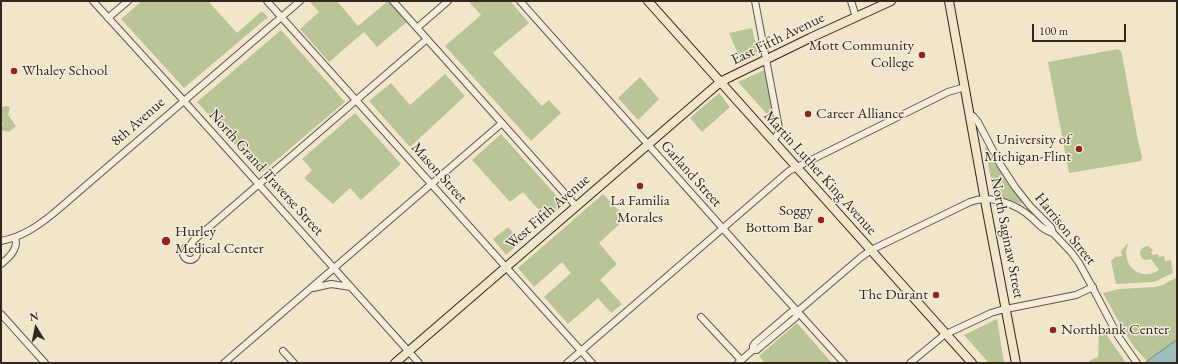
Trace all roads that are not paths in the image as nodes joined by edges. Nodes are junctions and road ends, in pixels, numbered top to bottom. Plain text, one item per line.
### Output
1 (93, 1) edge
2 (128, 1) edge
3 (267, 1) edge
4 (300, 1) edge
5 (393, 1) edge
6 (448, 1) edge
7 (520, 1) edge
8 (648, 1) edge
9 (755, 1) edge
10 (850, 1) edge
11 (891, 1) edge
12 (949, 1) edge
13 (282, 17) junction
14 (856, 17) junction
15 (108, 18) junction
16 (417, 28) junction
17 (427, 39) junction
18 (766, 60) junction
19 (721, 82) junction
20 (965, 87) junction
21 (184, 101) junction
22 (356, 101) junction
23 (970, 115) junction
24 (502, 123) junction
25 (773, 140) junction
26 (648, 144) junction
27 (796, 167) junction
28 (259, 184) junction
29 (431, 184) junction
30 (985, 200) junction
31 (576, 206) junction
32 (723, 228) junction
33 (1053, 233) junction
34 (15, 237) junction
35 (1, 240) edge
36 (190, 246) dead end
37 (871, 250) junction
38 (1, 264) edge
39 (506, 267) junction
40 (334, 269) junction
41 (351, 287) junction
42 (1093, 287) junction
43 (312, 288) junction
44 (1006, 309) junction
45 (798, 311) junction
46 (1, 314) edge
47 (701, 317) dead end
48 (946, 334) junction
49 (283, 351) dead end
50 (408, 351) junction
51 (581, 351) junction
52 (739, 362) edge
53 (46, 363) edge
54 (224, 363) edge
55 (294, 363) edge
56 (395, 363) edge
57 (419, 363) edge
58 (567, 363) edge
59 (592, 363) edge
60 (844, 363) edge
61 (910, 363) edge
62 (972, 363) edge
63 (1016, 363) edge
64 (1137, 363) edge

1 - 15 street, North Grand Traverse Street
2 - 15 street
3 - 13 street, Mason Street
4 - 13 street, 8th Avenue
5 - 16 street
6 - 16 street
7 - 26 street, Garland Street
8 - 19 main road, Martin Luther King Avenue
9 - 18 street
10 - 14 street
11 - 14 main road, East Fifth Avenue
12 - 20 main road, North Saginaw Street
13 - 21 street, 8th Avenue
13 - 22 street, Mason Street
14 - 18 main road, East Fifth Avenue
15 - 21 street, North Grand Traverse Street
16 - 17 street
17 - 22 street
17 - 24 street
18 - 19 main road, East Fifth Avenue
18 - 25 street
19 - 25 main road, Martin Luther King Avenue
19 - 26 main road, West Fifth Avenue
20 - 23 main road, North Saginaw Street
20 - 27 street
21 - 28 street, North Grand Traverse Street
21 - 34 street, 8th Avenue
22 - 28 street
22 - 29 street, Mason Street
23 - 30 main road, North Saginaw Street
23 - 33 street, Harrison Street
24 - 29 street
24 - 31 street
25 - 27 main road, Martin Luther King Avenue
26 - 31 main road, West Fifth Avenue
26 - 32 street, Garland Street
27 - 32 street
27 - 37 main road, Martin Luther King Avenue
28 - 36 street
28 - 40 street, North Grand Traverse Street
29 - 39 street, Mason Street
29 - 40 street
30 - 33 street
30 - 37 street
30 - 44 main road, North Saginaw Street
31 - 39 main road, West Fifth Avenue
32 - 45 street, Garland Street
32 - 51 street
33 - 42 street, Harrison Street
34 - 35 street, 8th Avenue
34 - 38 street
37 - 45 street
37 - 48 main road, Martin Luther King Avenue
39 - 50 main road, West Fifth Avenue
39 - 51 street, Mason Street
40 - 41 street, North Grand Traverse Street
40 - 43 street
41 - 43 street
41 - 50 street, North Grand Traverse Street
42 - 44 street
42 - 64 street, Harrison Street
43 - 54 street
44 - 48 street
44 - 63 main road, North Saginaw Street
45 - 52 street
45 - 60 street, Garland Street
46 - 53 street
47 - 52 street
48 - 61 street
48 - 62 main road, Martin Luther King Avenue
49 - 55 street
50 - 56 main road, West Fifth Avenue
50 - 57 street, North Grand Traverse Street
51 - 58 street
51 - 59 street, Mason Street

